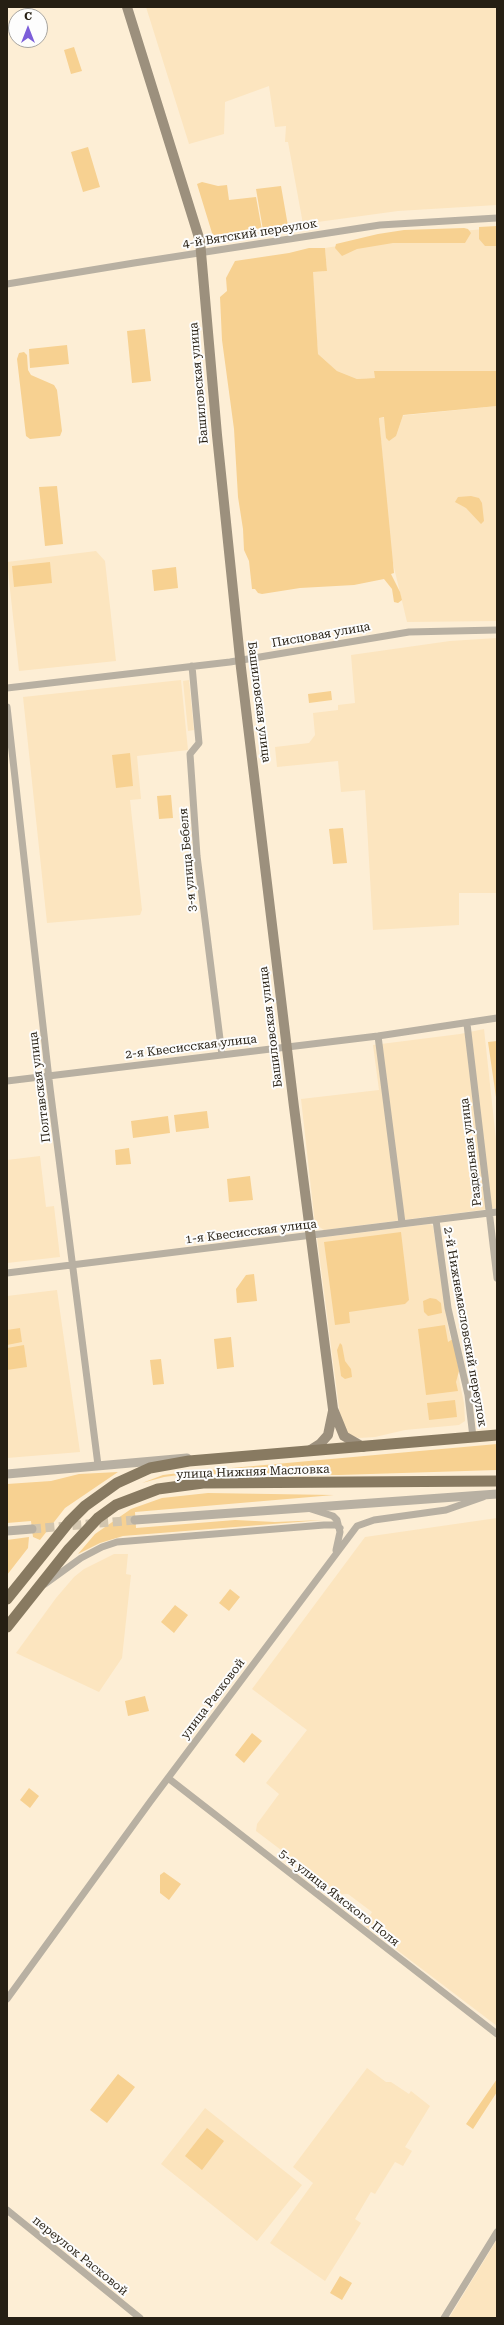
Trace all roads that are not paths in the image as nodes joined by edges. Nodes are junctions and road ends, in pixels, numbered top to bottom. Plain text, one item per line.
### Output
1 (127, 7) edge
2 (497, 218) edge
3 (201, 253) junction
4 (7, 284) edge
5 (497, 630) edge
6 (240, 660) junction
7 (192, 666) junction
8 (7, 688) edge
9 (7, 707) edge
10 (497, 1018) edge
11 (467, 1024) junction
12 (378, 1036) junction
13 (287, 1047) junction
14 (222, 1055) junction
15 (49, 1075) junction
16 (7, 1081) edge
17 (493, 1213) edge
18 (436, 1220) junction
19 (402, 1223) junction
20 (310, 1236) junction
21 (73, 1265) junction
22 (7, 1273) edge
23 (497, 1278) edge
24 (334, 1409) junction
25 (497, 1435) edge
26 (473, 1437) junction
27 (363, 1448) junction
28 (308, 1452) junction
29 (214, 1459) junction
30 (98, 1465) junction
31 (7, 1474) edge
32 (497, 1481) edge
33 (494, 1494) edge
34 (303, 1506) junction
35 (135, 1520) tunnel mouth
36 (340, 1528) junction
37 (32, 1529) tunnel mouth
38 (7, 1531) edge
39 (333, 1558) junction
40 (35, 1591) junction
41 (7, 1599) edge
42 (7, 1627) edge
43 (168, 1778) junction
44 (7, 1999) edge
45 (497, 2034) edge
46 (7, 2210) edge
47 (497, 2232) edge
48 (140, 2318) edge
49 (444, 2318) edge

1 - 3 main road, Башиловская улица
2 - 3 street, 4-й Вятский переулок
3 - 4 street, 4-й Вятский переулок
3 - 6 main road, Башиловская улица
5 - 6 street, Писцовая улица
6 - 7 street, Писцовая улица
6 - 13 main road, Башиловская улица
7 - 8 street, Писцовая улица
7 - 14 street, 3-я улица Бебеля
9 - 15 street, Полтавская улица
10 - 11 street, 2-я Квесисская улица
11 - 12 street, 2-я Квесисская улица
11 - 17 street, Раздельная улица
12 - 13 street, 2-я Квесисская улица
12 - 19 street
13 - 14 street, 2-я Квесисская улица
13 - 20 main road, Башиловская улица
14 - 15 street, 2-я Квесисская улица
15 - 16 street, 2-я Квесисская улица
15 - 21 street, Полтавская улица
17 - 18 street, 1-я Квесисская улица
17 - 23 street, Раздельная улица
18 - 19 street, 1-я Квесисская улица
18 - 26 street, 2-й Нижнемасловский переулок
19 - 20 street, 1-я Квесисская улица
20 - 21 street, 1-я Квесисская улица
20 - 24 main road, Башиловская улица
21 - 22 street, 1-я Квесисская улица
21 - 30 street, Полтавская улица
24 - 27 main road, Башиловская улица
24 - 28 main road, Башиловская улица
25 - 26 main road, улица Нижняя Масловка
26 - 27 main road, улица Нижняя Масловка
27 - 28 main road, улица Нижняя Масловка
28 - 29 main road, улица Нижняя Масловка
29 - 30 street, улица Нижняя Масловка
29 - 41 main road
30 - 31 street, улица Нижняя Масловка
32 - 40 main road, улица Нижняя Масловка
33 - 34 street
33 - 39 street, улица Расковой
34 - 35 street
34 - 36 street
36 - 39 street
36 - 40 street
37 - 38 street
39 - 43 street, улица Расковой
40 - 42 main road, улица Нижняя Масловка
43 - 44 street, улица Расковой
43 - 45 street, 5-я улица Ямского Поля
46 - 48 street, переулок Расковой
47 - 49 street

